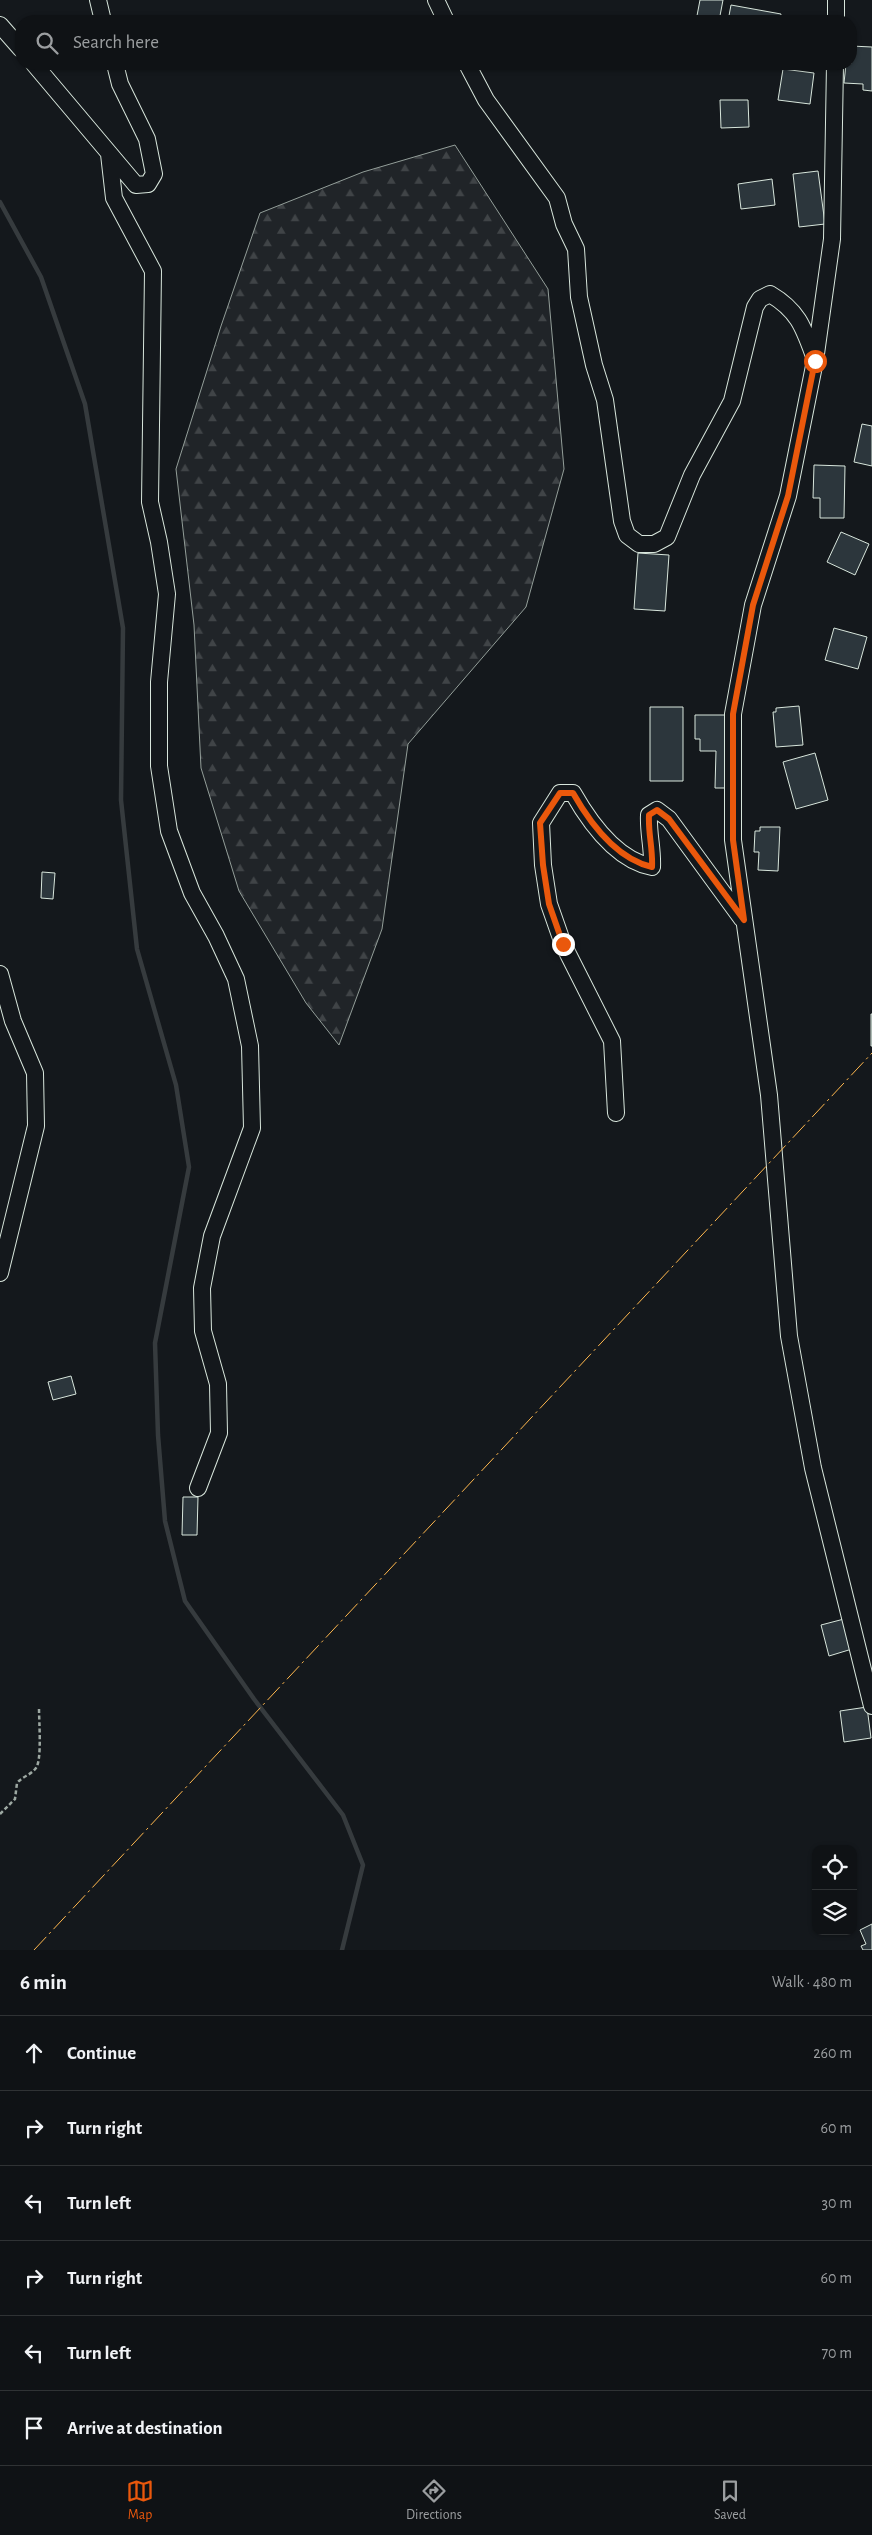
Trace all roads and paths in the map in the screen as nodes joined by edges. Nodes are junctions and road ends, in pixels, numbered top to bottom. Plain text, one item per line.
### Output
1 (98, 0) edge
2 (436, 0) edge
3 (836, 0) edge
4 (102, 15) edge
5 (443, 15) edge
6 (836, 15) edge
7 (0, 25) edge
8 (15, 41) edge
9 (39, 70) edge
10 (116, 70) edge
11 (470, 70) edge
12 (835, 70) edge
13 (109, 154) junction
14 (815, 361) junction
15 (744, 920) junction
16 (0, 974) edge
17 (616, 1113) dead end
18 (0, 1273) edge
19 (198, 1488) dead end
20 (872, 1706) edge
21 (39, 1708) dead end
22 (0, 1814) edge

1 - 4 street
2 - 5 street
3 - 6 street
7 - 8 street
9 - 13 street
10 - 13 street
11 - 14 street
12 - 14 street
13 - 19 street
14 - 15 street
15 - 17 street
15 - 20 street
16 - 18 street
21 - 22 path

